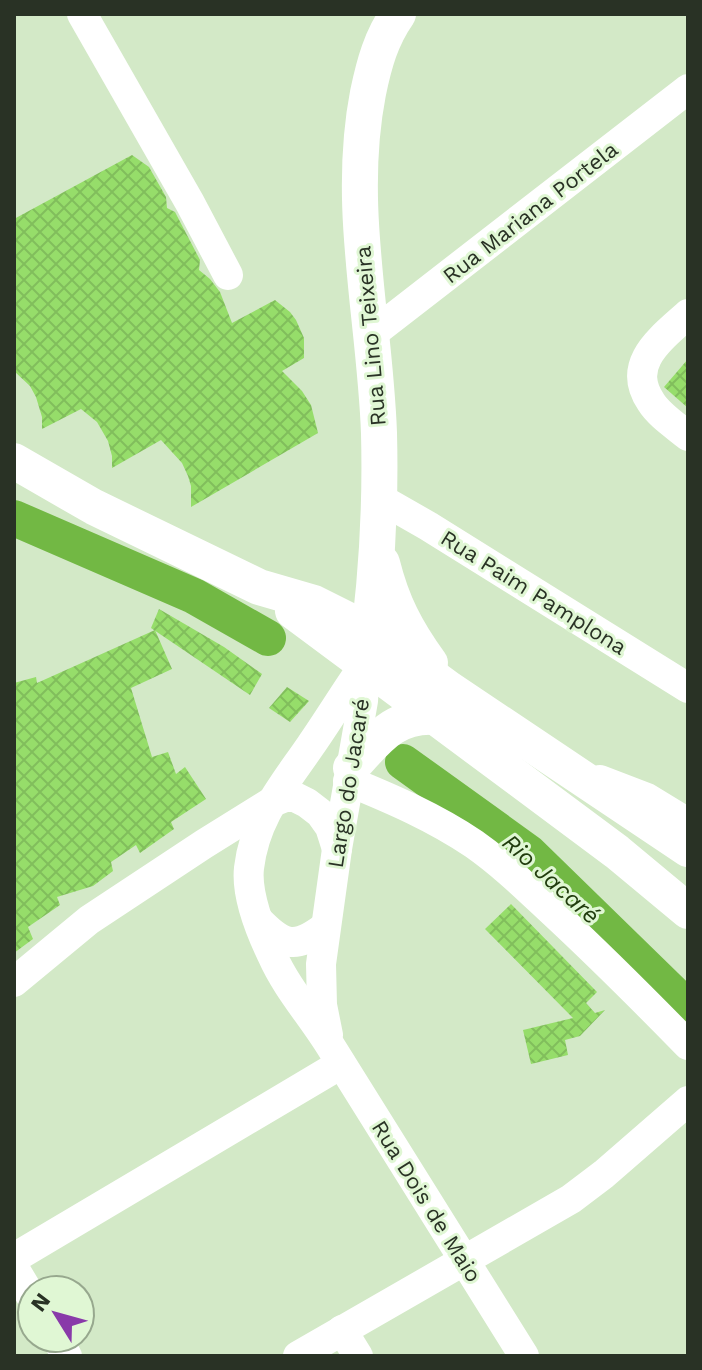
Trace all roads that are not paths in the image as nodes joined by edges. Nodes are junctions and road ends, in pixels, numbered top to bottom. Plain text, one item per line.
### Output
1 (82, 14) edge
2 (398, 14) edge
3 (378, 30) edge
4 (688, 89) edge
5 (228, 275) dead end
6 (688, 314) edge
7 (372, 334) junction
8 (688, 436) edge
9 (14, 461) edge
10 (379, 498) junction
11 (377, 542) junction
12 (367, 648) junction
13 (688, 688) edge
14 (443, 703) junction
15 (566, 769) junction
16 (349, 775) junction
17 (270, 803) junction
18 (688, 823) edge
19 (337, 849) junction
20 (688, 849) edge
21 (688, 911) edge
22 (258, 920) junction
23 (325, 927) junction
24 (20, 974) edge
25 (688, 1045) edge
26 (335, 1054) junction
27 (688, 1101) edge
28 (14, 1258) edge
29 (464, 1259) junction
30 (342, 1330) junction
31 (298, 1356) edge
32 (358, 1356) edge
33 (524, 1356) edge

1 - 5 street
2 - 3 main road, Rua Lino Teixeira
3 - 7 main road, Rua Lino Teixeira
4 - 7 street, Rua Mariana Portela
6 - 8 street
7 - 10 main road, Rua Lino Teixeira
9 - 12 main road
10 - 11 main road, Rua Lino Teixeira
10 - 13 street, Rua Paim Pamplona
11 - 12 main road, Rua Lino Teixeira
11 - 14 main road
12 - 14 main road
12 - 16 street, Largo do Jacaré
12 - 17 street, Largo do Jacaré
14 - 15 main road
14 - 16 main road
14 - 21 main road
15 - 18 street
15 - 20 main road
16 - 19 street, Largo do Jacaré
16 - 25 street
17 - 19 street
17 - 22 street, Largo do Jacaré
17 - 24 street
19 - 23 street, Largo do Jacaré
22 - 23 street
22 - 26 street, Largo do Jacaré
23 - 26 street, Largo do Jacaré
26 - 28 street
26 - 29 street, Rua Dois de Maio
27 - 29 street
29 - 30 street
29 - 33 street, Rua Dois de Maio
30 - 31 street
30 - 32 street

